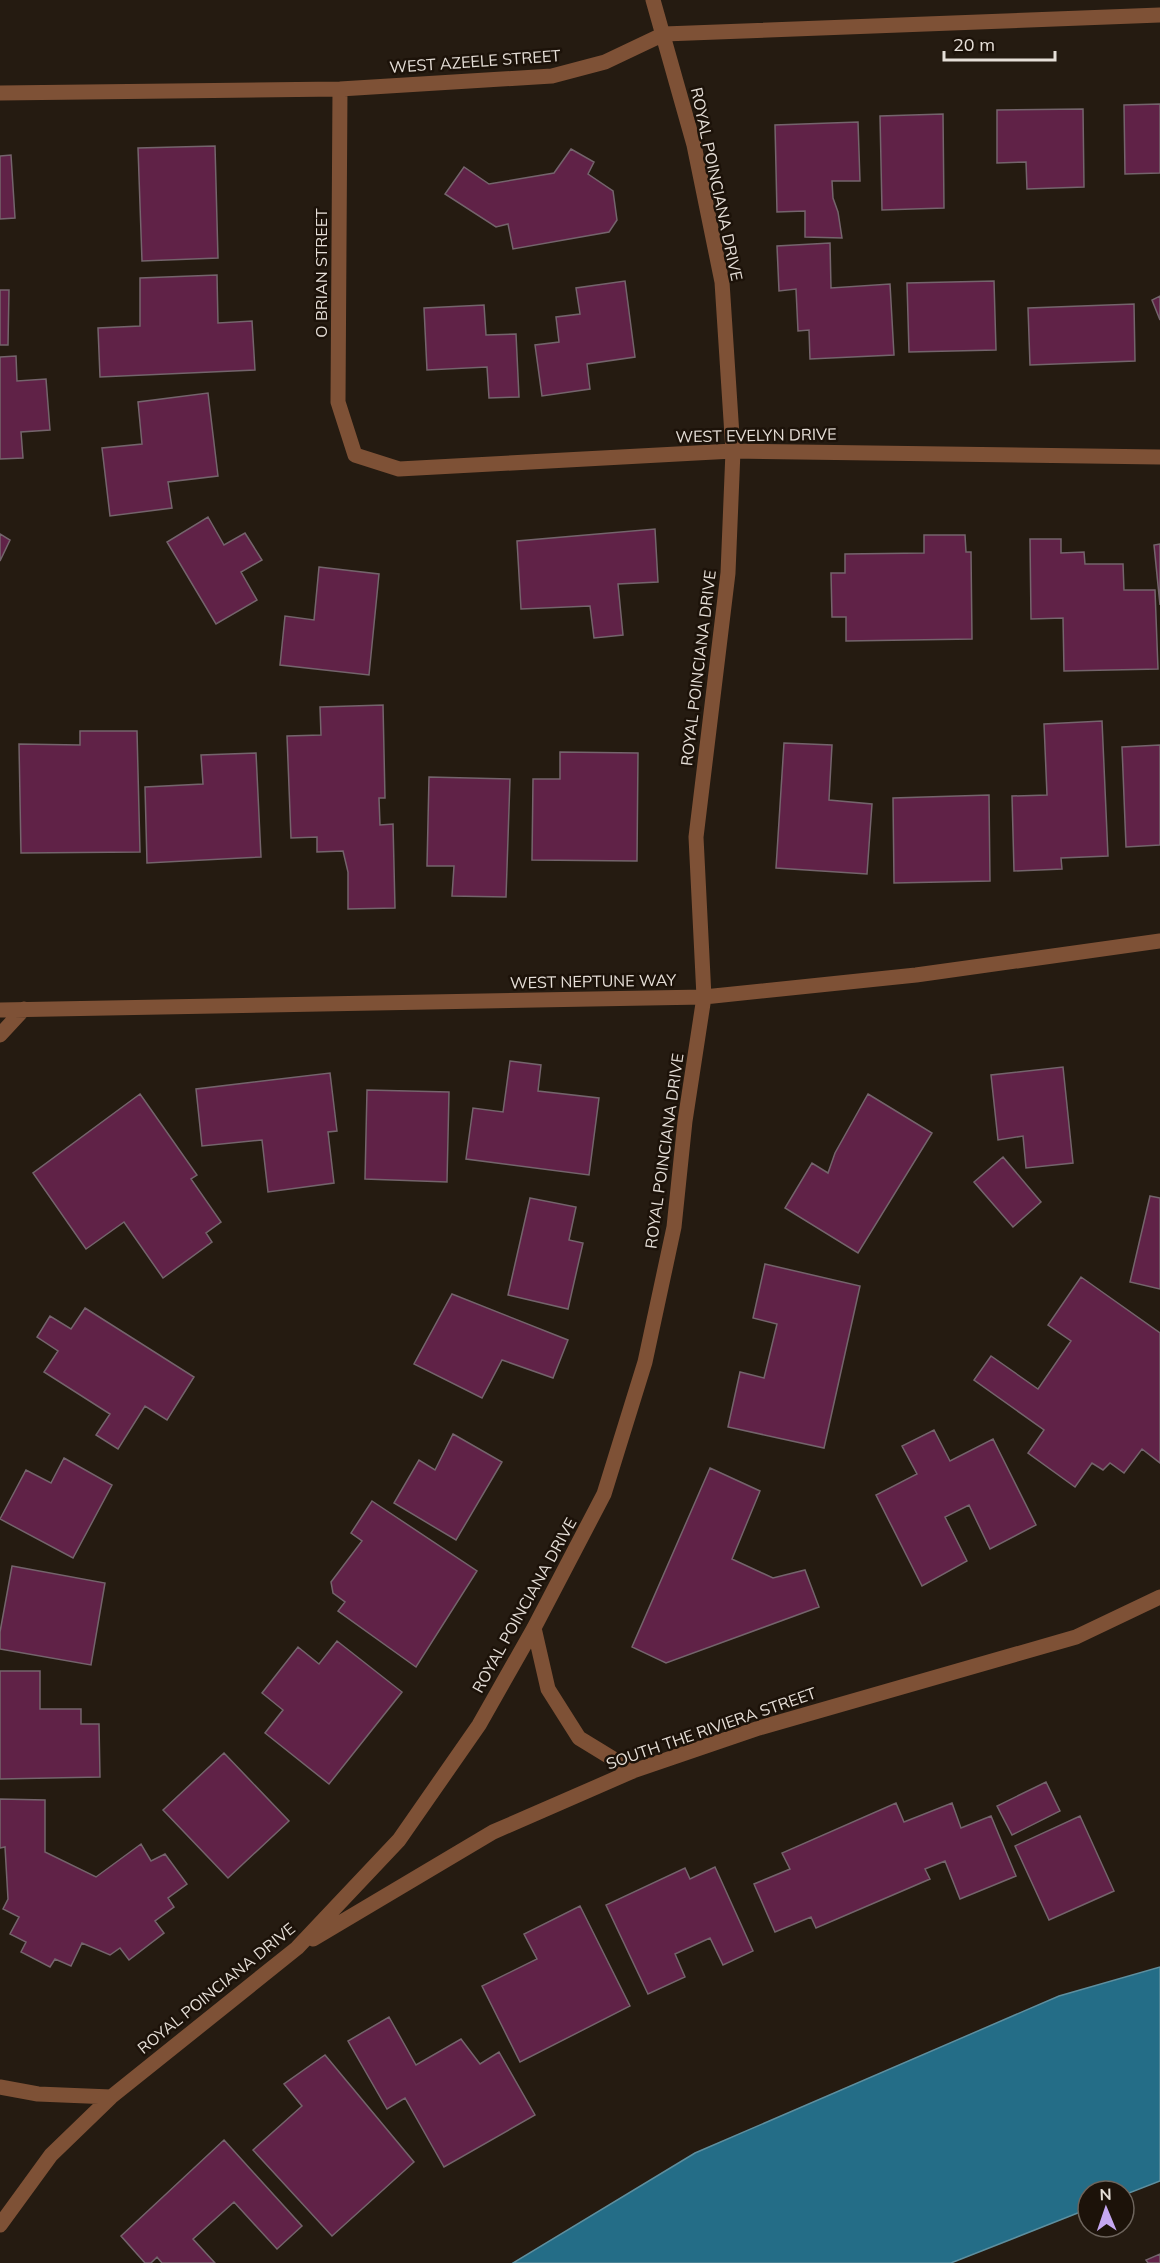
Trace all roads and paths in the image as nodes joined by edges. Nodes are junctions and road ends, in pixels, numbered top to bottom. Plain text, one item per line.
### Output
1 (653, 0) edge
2 (1160, 15) edge
3 (664, 34) junction
4 (340, 89) junction
5 (0, 93) edge
6 (733, 451) junction
7 (355, 455) joint
8 (1160, 457) edge
9 (1160, 941) edge
10 (704, 997) junction
11 (24, 1009) junction
12 (0, 1010) edge
13 (0, 1035) edge
14 (1160, 1597) edge
15 (534, 1628) junction
16 (633, 1771) junction
17 (297, 1948) junction
18 (0, 2087) edge
19 (111, 2097) junction
20 (0, 2225) edge

1 - 3 street, ROYAL POINCIANA DRIVE
2 - 3 street, WEST AZEELE STREET
3 - 4 street, WEST AZEELE STREET
3 - 6 street, ROYAL POINCIANA DRIVE
4 - 5 street, WEST AZEELE STREET
4 - 7 street, O BRIAN STREET
6 - 7 street, WEST EVELYN DRIVE
6 - 8 street, WEST EVELYN DRIVE
6 - 10 street, ROYAL POINCIANA DRIVE
9 - 10 street, WEST NEPTUNE WAY
10 - 11 street, WEST NEPTUNE WAY
10 - 15 street, ROYAL POINCIANA DRIVE
11 - 12 street, WEST NEPTUNE WAY
11 - 13 street
14 - 16 street, SOUTH THE RIVIERA STREET
15 - 16 street
15 - 17 street, ROYAL POINCIANA DRIVE
16 - 17 street, SOUTH THE RIVIERA STREET
17 - 19 street, ROYAL POINCIANA DRIVE
18 - 19 street
19 - 20 street, ROYAL POINCIANA DRIVE

